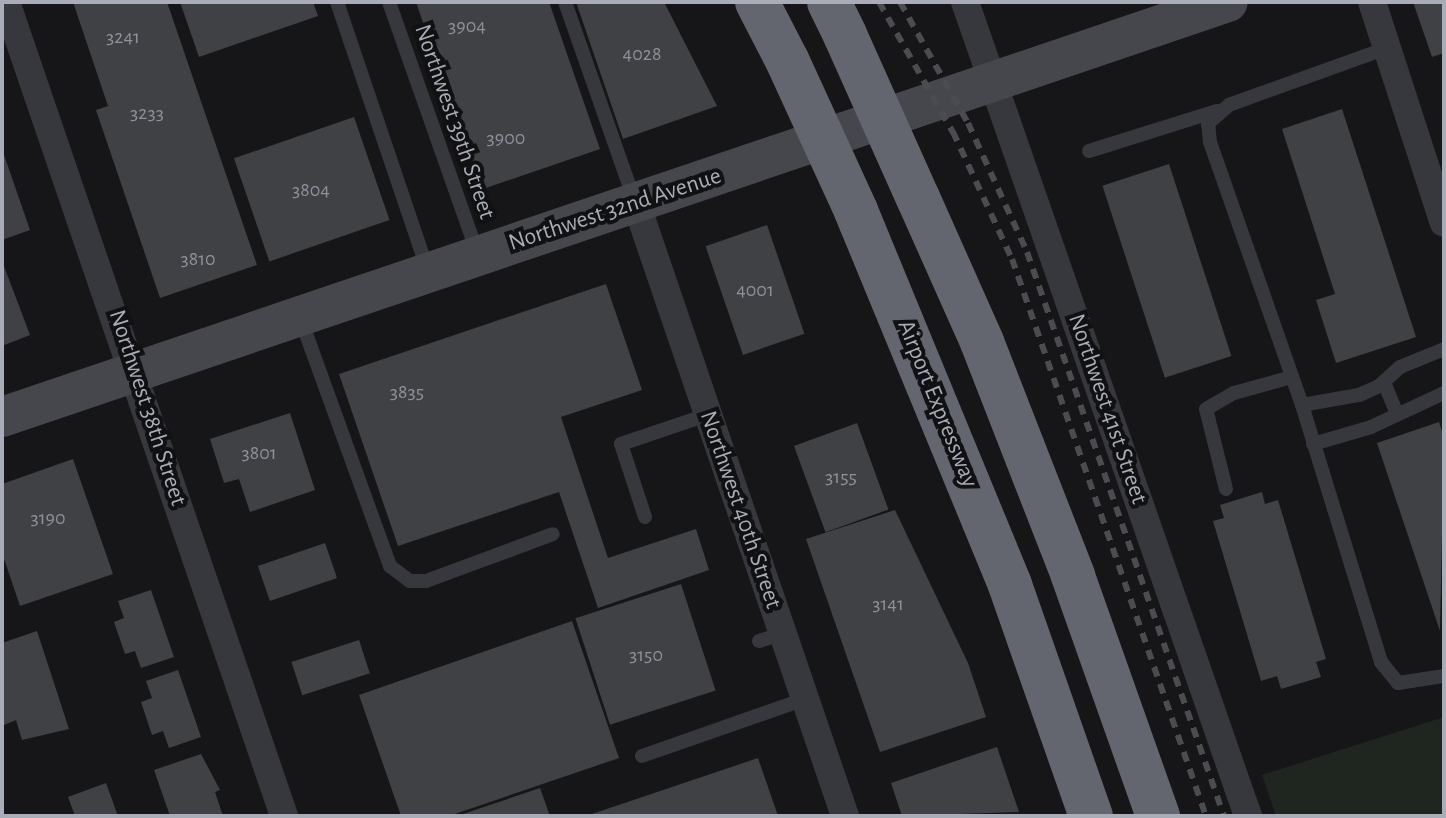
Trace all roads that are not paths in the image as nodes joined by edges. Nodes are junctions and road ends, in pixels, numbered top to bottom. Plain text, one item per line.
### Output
1 (6, 2) edge
2 (337, 2) edge
3 (389, 2) edge
4 (565, 2) edge
5 (757, 2) edge
6 (965, 2) edge
7 (1228, 2) edge
8 (1372, 2) edge
9 (837, 18) edge
10 (1387, 48) junction
11 (993, 83) junction
12 (1218, 111) junction
13 (1089, 151) dead end
14 (636, 203) junction
15 (1444, 223) edge
16 (478, 256) junction
17 (429, 272) junction
18 (300, 316) junction
19 (1444, 349) edge
20 (134, 372) junction
21 (1292, 377) junction
22 (1384, 382) junction
23 (1444, 393) edge
24 (1302, 405) junction
25 (707, 415) junction
26 (1397, 415) junction
27 (2, 417) edge
28 (1313, 444) junction
29 (1226, 489) dead end
30 (645, 517) dead end
31 (553, 534) dead end
32 (1444, 676) edge
33 (805, 699) junction
34 (642, 756) dead end
35 (284, 816) edge
36 (845, 816) edge
37 (1091, 816) edge
38 (1158, 816) edge
39 (1248, 816) edge

1 - 20 street, Northwest 38th Street
2 - 17 lane
3 - 16 lane, Northwest 39th Street
4 - 14 lane
5 - 37 highway, Airport Expressway, bridge
6 - 11 street, Northwest 41st Street
7 - 11 main road, Northwest 32nd Avenue
8 - 10 street
9 - 38 highway, bridge
10 - 12 lane
10 - 15 street
11 - 14 main road, Northwest 32nd Avenue
11 - 39 street, Northwest 41st Street
12 - 13 lane
12 - 21 lane
14 - 16 main road, Northwest 32nd Avenue
14 - 25 street, Northwest 40th Street
16 - 17 main road, Northwest 32nd Avenue
17 - 18 main road, Northwest 32nd Avenue
18 - 20 main road, Northwest 32nd Avenue
18 - 31 lane
19 - 22 lane
20 - 27 main road, Northwest 32nd Avenue
20 - 35 street, Northwest 38th Street
21 - 24 lane
21 - 29 lane
22 - 24 lane
22 - 26 lane
23 - 26 lane
24 - 28 lane
25 - 30 lane
25 - 33 street, Northwest 40th Street
26 - 28 lane
28 - 32 lane
33 - 34 lane
33 - 36 street, Northwest 40th Street

